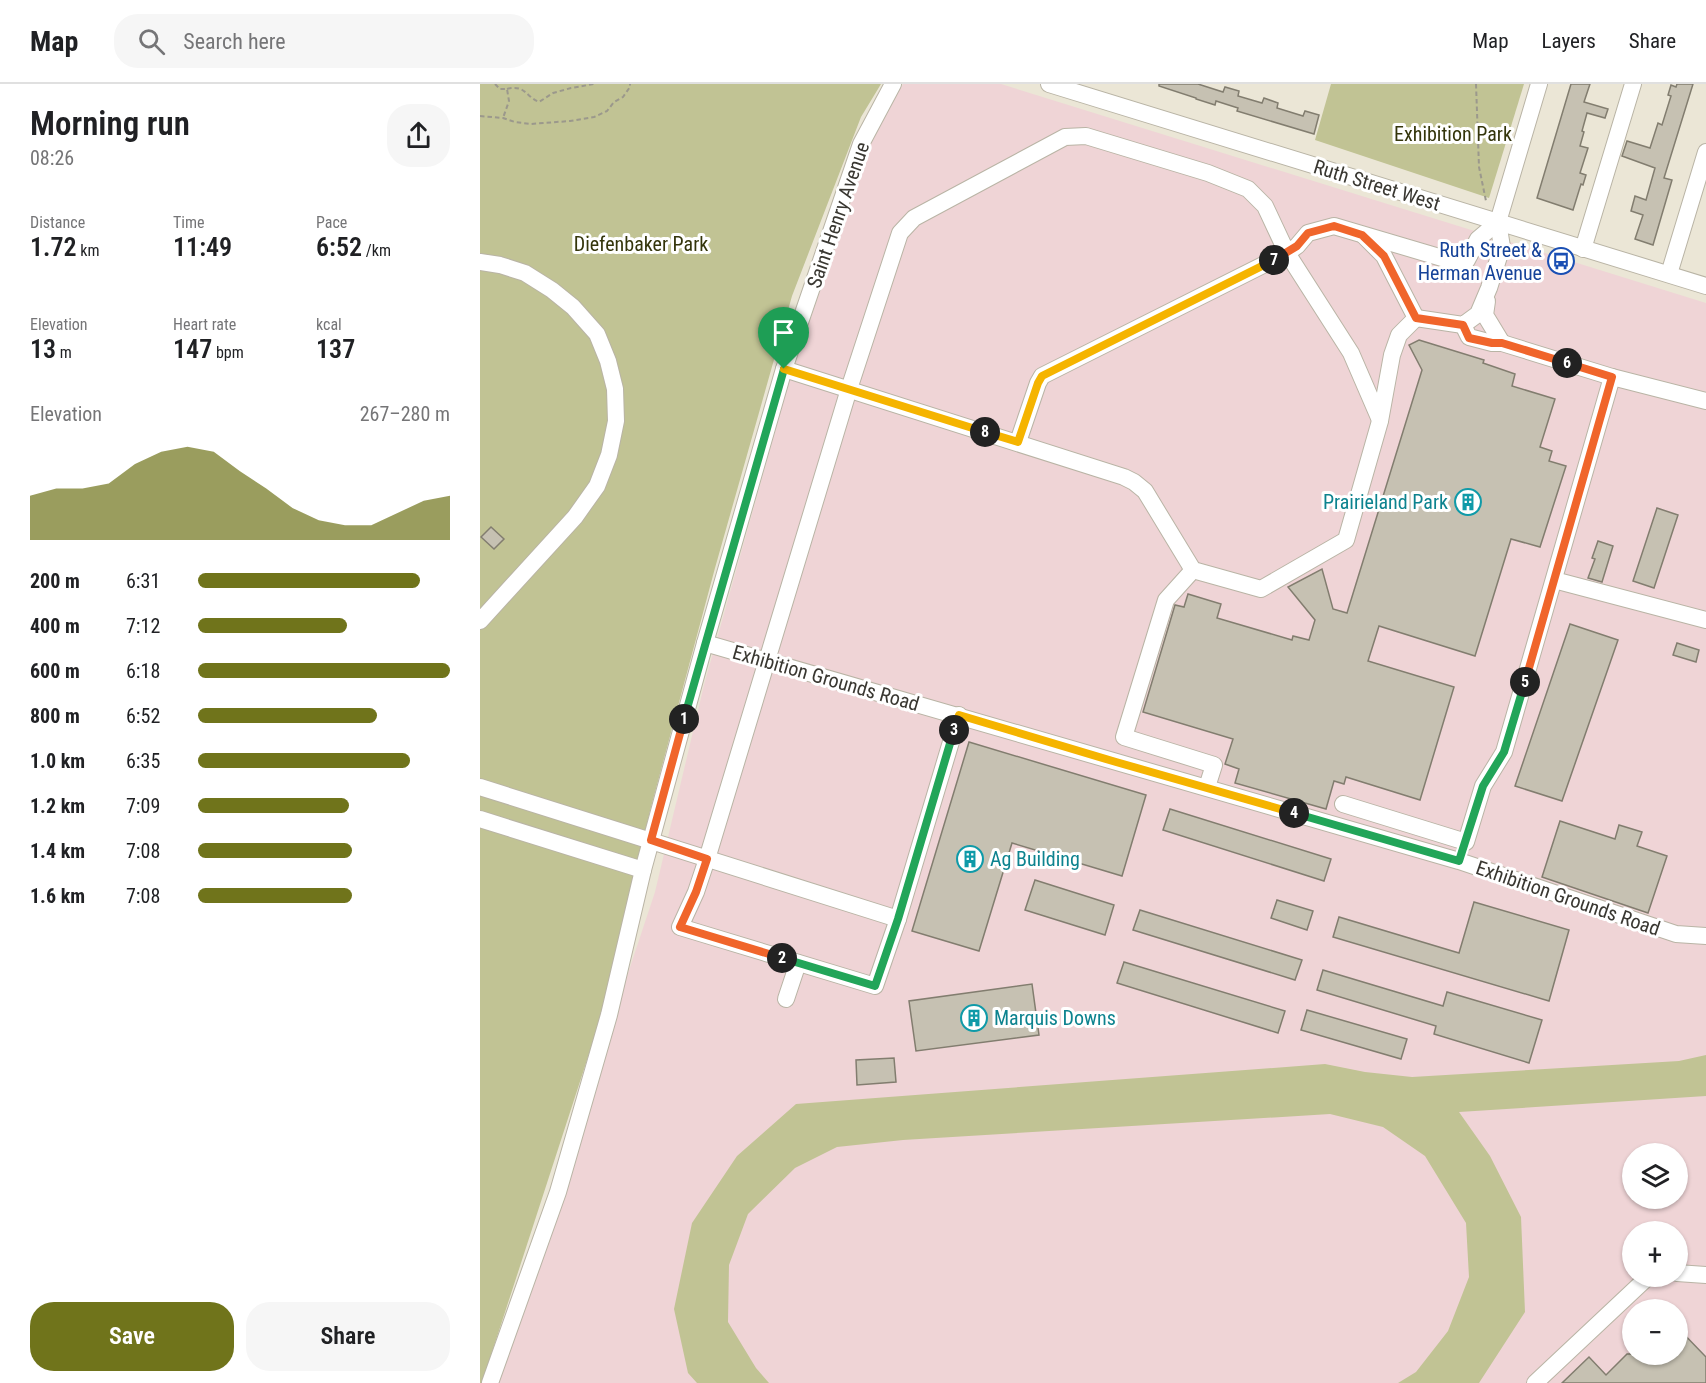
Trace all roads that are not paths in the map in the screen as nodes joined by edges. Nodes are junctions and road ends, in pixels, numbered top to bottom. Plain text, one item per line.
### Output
1 (893, 84) edge
2 (1049, 84) edge
3 (1539, 84) edge
4 (1633, 84) edge
5 (1706, 152) edge
6 (1500, 214) junction
7 (1362, 235) junction
8 (1583, 249) junction
9 (1287, 253) junction
10 (480, 262) edge
11 (1669, 274) junction
12 (1706, 286) edge
13 (1490, 288) junction
14 (1416, 318) junction
15 (1463, 325) junction
16 (1502, 343) junction
17 (784, 369) junction
18 (1612, 377) junction
19 (849, 389) junction
20 (1706, 401) edge
21 (1380, 421) junction
22 (1018, 442) junction
23 (1193, 570) junction
24 (1554, 580) junction
25 (1706, 620) edge
26 (480, 621) edge
27 (705, 643) junction
28 (767, 661) junction
29 (959, 715) junction
30 (1124, 737) junction
31 (1116, 762) junction
32 (480, 787) edge
33 (1206, 787) junction
34 (1343, 804) dead end
35 (480, 819) edge
36 (651, 840) junction
37 (1466, 842) junction
38 (707, 859) junction
39 (1459, 861) junction
40 (643, 870) junction
41 (898, 919) junction
42 (1706, 936) edge
43 (798, 963) junction
44 (786, 999) dead end
45 (1688, 1274) edge
46 (1706, 1275) edge
47 (1637, 1287) edge
48 (490, 1383) edge
49 (1535, 1383) edge

1 - 17 street, Saint Henry Avenue
2 - 6 street, Ruth Street West
3 - 6 street
4 - 8 street
5 - 11 street
6 - 7 street
6 - 8 street, Ruth Street West
6 - 13 street
7 - 9 street
7 - 14 street
8 - 11 street, Ruth Street West
9 - 19 street
9 - 21 street
9 - 22 street
10 - 26 street
11 - 12 street, Ruth Street West
13 - 15 street
13 - 16 street
14 - 15 street
14 - 21 street
15 - 16 street
16 - 18 street
17 - 19 street
17 - 27 street, Saint Henry Avenue
18 - 20 street
18 - 24 street
19 - 22 street
19 - 28 street
21 - 23 street
22 - 23 street
23 - 30 street
24 - 25 street
24 - 37 street
27 - 28 street, Exhibition Grounds Road
27 - 36 street, Saint Henry Avenue
28 - 29 street, Exhibition Grounds Road
28 - 38 street
29 - 31 street, Exhibition Grounds Road
29 - 41 street
30 - 31 street
30 - 33 street
31 - 33 street, Exhibition Grounds Road
32 - 36 street
33 - 39 street, Exhibition Grounds Road
34 - 37 street
35 - 40 street
36 - 38 street
36 - 40 street, Saint Henry Avenue
37 - 39 street
38 - 41 street
38 - 43 street
39 - 42 street, Exhibition Grounds Road
40 - 48 street, Saint Henry Avenue
41 - 43 street
43 - 44 street
45 - 46 street
47 - 49 street

